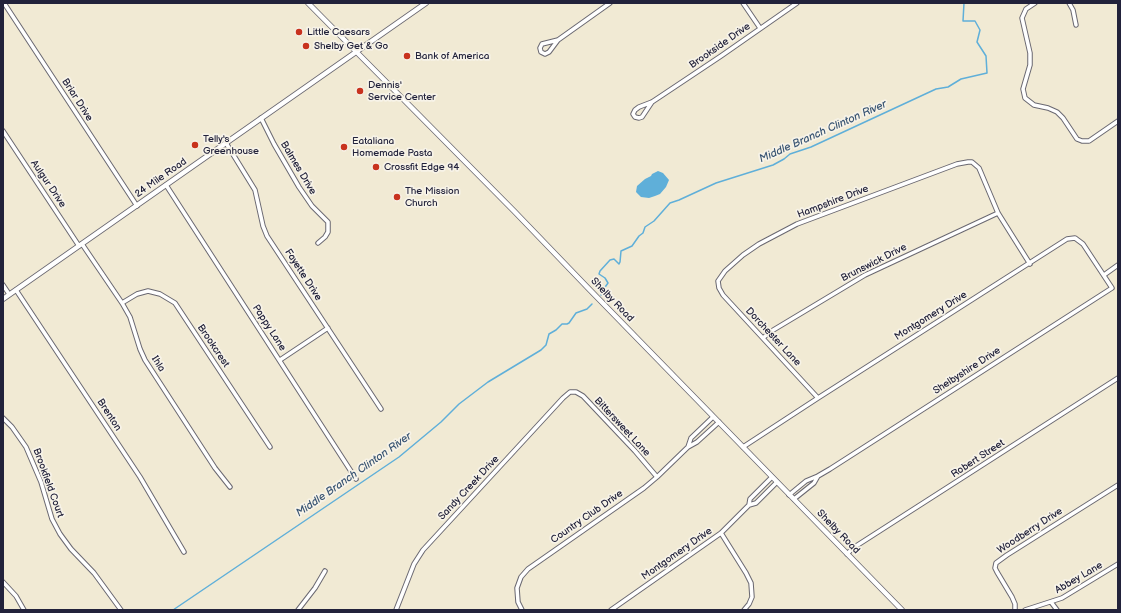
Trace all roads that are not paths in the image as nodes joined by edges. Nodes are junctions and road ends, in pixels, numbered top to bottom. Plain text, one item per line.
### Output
1 (4, 3) edge
2 (308, 3) edge
3 (426, 3) edge
4 (610, 3) edge
5 (743, 3) edge
6 (797, 3) edge
7 (1035, 3) edge
8 (1069, 3) edge
9 (1076, 25) dead end
10 (760, 28) junction
11 (558, 40) junction
12 (356, 52) junction
13 (652, 102) junction
14 (261, 118) junction
15 (1118, 121) edge
16 (3, 131) edge
17 (226, 143) junction
18 (166, 185) junction
19 (137, 206) junction
20 (998, 213) junction
21 (318, 243) dead end
22 (81, 245) junction
23 (1030, 264) junction
24 (1118, 265) edge
25 (1104, 275) junction
26 (3, 285) edge
27 (718, 286) joint
28 (16, 290) junction
29 (9, 294) junction
30 (3, 299) edge
31 (122, 303) junction
32 (328, 328) junction
33 (763, 338) junction
34 (280, 360) junction
35 (1118, 378) edge
36 (573, 391) joint
37 (818, 398) junction
38 (381, 409) dead end
39 (713, 417) junction
40 (3, 418) edge
41 (719, 422) junction
42 (270, 447) dead end
43 (688, 447) junction
44 (743, 447) junction
45 (818, 476) junction
46 (657, 477) junction
47 (772, 477) junction
48 (356, 479) dead end
49 (777, 482) junction
50 (1118, 485) edge
51 (230, 488) dead end
52 (789, 495) junction
53 (794, 499) junction
54 (749, 505) junction
55 (720, 533) junction
56 (184, 552) dead end
57 (846, 554) junction
58 (1118, 564) edge
59 (325, 571) dead end
60 (3, 582) edge
61 (1051, 602) junction
62 (24, 610) edge
63 (121, 610) edge
64 (298, 610) edge
65 (396, 610) edge
66 (522, 610) edge
67 (611, 610) edge
68 (744, 610) edge
69 (902, 610) edge
70 (1015, 610) edge
71 (1025, 610) edge
72 (1057, 610) edge

1 - 19 street, Briar Drive
2 - 12 street, Shelby Road
3 - 12 street, 24 Mile Road
4 - 11 street
5 - 10 street
6 - 10 street, Brookside Drive
7 - 15 street
8 - 9 street
10 - 13 street, Brookside Drive
11 - 11 street
12 - 14 street, 24 Mile Road
12 - 39 street, Shelby Road
13 - 13 street, Brookside Drive
14 - 17 street, 24 Mile Road
14 - 21 street, Balmes Drive
16 - 22 street, Aulgur Drive
17 - 18 street, 24 Mile Road
17 - 32 street, Fayette Drive
18 - 19 street, 24 Mile Road
18 - 34 street, Pappy Lane
19 - 22 street, 24 Mile Road
20 - 23 street
20 - 27 street, Hampshire Drive
20 - 33 street, Brunswick Drive
22 - 28 street, 24 Mile Road
22 - 31 street, Ihla
23 - 25 street, Montgomery Drive
23 - 37 street, Montgomery Drive
24 - 25 street
25 - 45 street, Shelbyshire Drive
26 - 29 street
27 - 33 street, Dorchester Lane
28 - 29 street, 24 Mile Road
28 - 56 street, Brenton
29 - 30 street, 24 Mile Road
31 - 42 street, Brookcrest
31 - 51 street, Ihla
32 - 34 street
32 - 38 street, Fayette Drive
33 - 37 street, Dorchester Lane
34 - 48 street, Pappy Lane
35 - 57 street, Robert Street
36 - 46 street, Bittersweet Lane
36 - 65 street, Sandy Creek Drive
37 - 44 street, Montgomery Drive
39 - 41 street, Shelby Road
39 - 43 street, Country Club Drive
40 - 63 street, Brookfield Court
41 - 43 street, Country Club Drive
41 - 44 street, Shelby Road
43 - 46 street, Country Club Drive
44 - 47 street, Shelby Road
45 - 52 street, Shelbyshire Drive
45 - 53 street, Shelbyshire Drive
46 - 66 street, Country Club Drive
47 - 49 street, Shelby Road
47 - 54 street, Montgomery Drive
49 - 52 street, Shelby Road
49 - 54 street, Montgomery Drive
50 - 70 street, Woodberry Drive
52 - 53 street, Shelby Road
53 - 57 street, Shelby Road
54 - 55 street, Montgomery Drive
55 - 67 street, Montgomery Drive
55 - 68 street
57 - 69 street, Shelby Road
58 - 61 street, Abbey Lane
59 - 64 street
60 - 62 street
61 - 71 street, Abbey Lane
61 - 72 street

